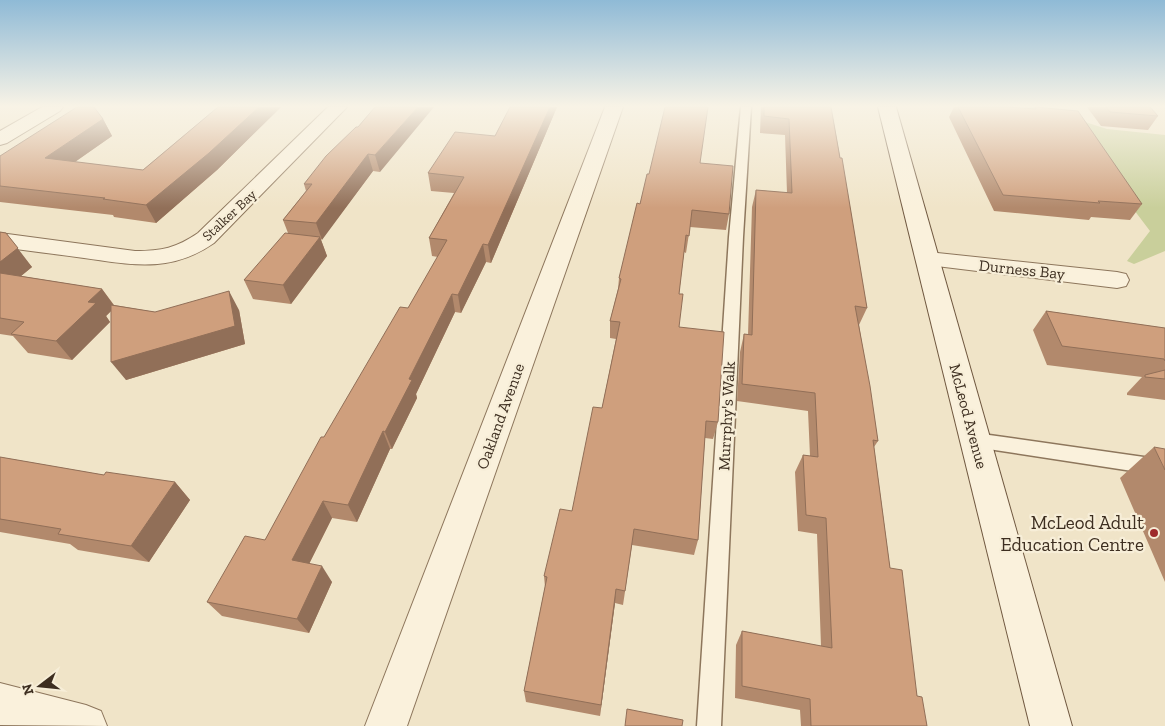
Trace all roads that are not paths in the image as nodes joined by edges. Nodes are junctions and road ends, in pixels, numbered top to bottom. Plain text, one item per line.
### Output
1 (304, 141) edge
2 (602, 141) edge
3 (744, 141) edge
4 (897, 141) edge
5 (0, 240) edge
6 (928, 259) junction
7 (1117, 280) dead end
8 (975, 440) junction
9 (1165, 468) edge
10 (0, 704) edge
11 (86, 726) edge
12 (386, 726) edge
13 (709, 726) edge
14 (1051, 726) edge

1 - 5 street, Stalker Bay
2 - 12 street, Oakland Avenue
3 - 13 lane, Murrphy's Walk
4 - 6 street, McLeod Avenue
6 - 7 street, Durness Bay
6 - 8 street, McLeod Avenue
8 - 9 lane
8 - 14 street, McLeod Avenue
10 - 11 street

